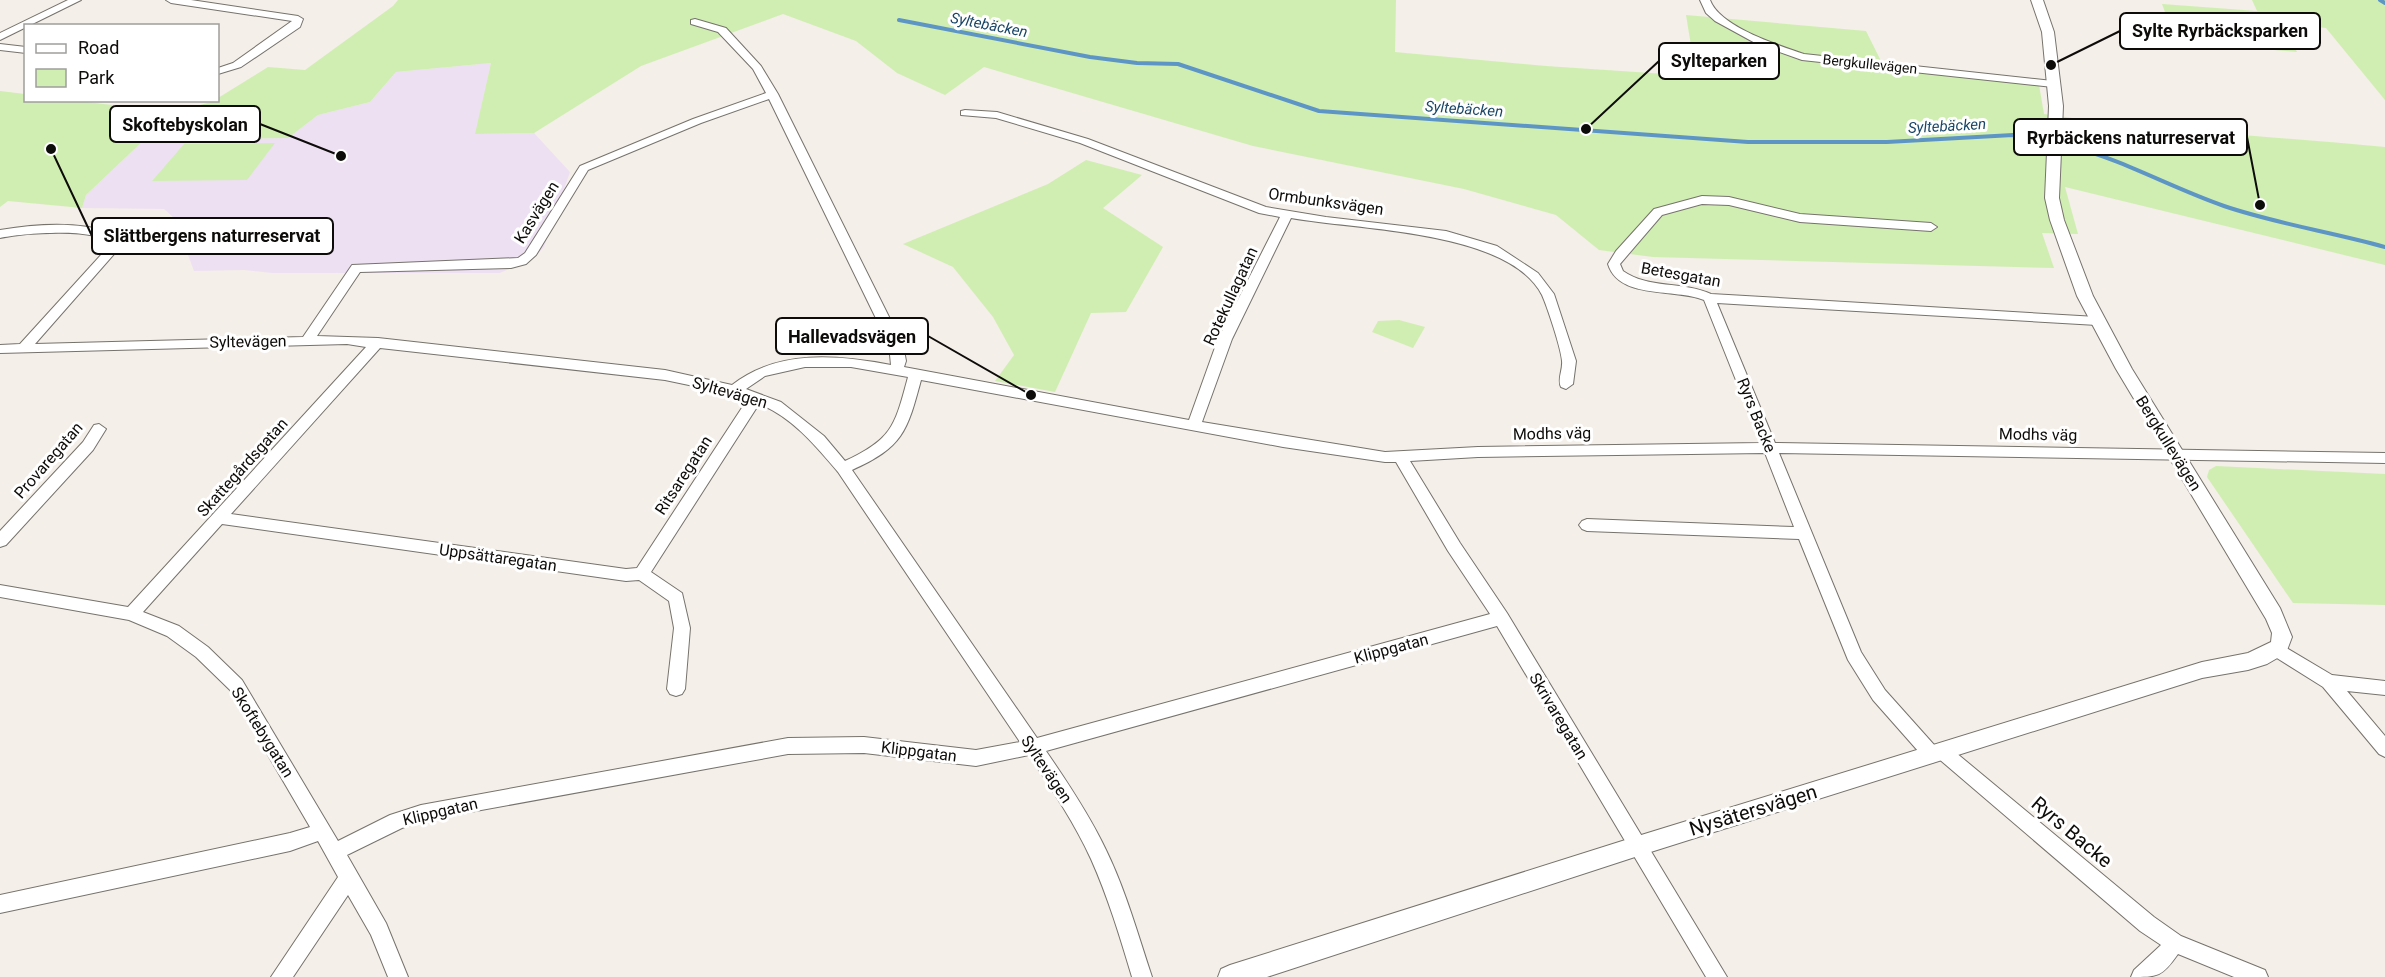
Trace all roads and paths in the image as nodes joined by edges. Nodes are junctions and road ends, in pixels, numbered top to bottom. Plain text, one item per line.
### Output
1 (76, 0) edge
2 (171, 0) edge
3 (248, 0) edge
4 (1705, 0) edge
5 (2037, 0) edge
6 (234, 10) junction
7 (694, 22) dead end
8 (28, 24) edge
9 (24, 26) edge
10 (0, 38) edge
11 (0, 47) edge
12 (24, 50) edge
13 (219, 71) edge
14 (2053, 84) junction
15 (773, 94) junction
16 (965, 112) dead end
17 (1286, 216) junction
18 (1931, 227) dead end
19 (0, 234) edge
20 (1709, 298) junction
21 (2097, 321) junction
22 (308, 340) junction
23 (378, 342) junction
24 (24, 348) junction
25 (0, 349) edge
26 (897, 369) junction
27 (916, 373) junction
28 (1566, 384) dead end
29 (735, 390) junction
30 (756, 397) junction
31 (1194, 425) junction
32 (99, 429) dead end
33 (1771, 448) junction
34 (2176, 454) junction
35 (1400, 456) junction
36 (2385, 458) edge
37 (843, 468) junction
38 (221, 518) junction
39 (1587, 525) dead end
40 (1804, 533) junction
41 (0, 541) edge
42 (642, 574) junction
43 (0, 591) edge
44 (131, 614) junction
45 (1501, 618) junction
46 (2278, 650) junction
47 (2329, 682) junction
48 (2385, 688) edge
49 (676, 689) dead end
50 (1033, 747) junction
51 (2385, 749) edge
52 (1938, 753) junction
53 (322, 831) junction
54 (1638, 846) junction
55 (334, 852) junction
56 (349, 877) junction
57 (0, 904) edge
58 (2174, 943) junction
59 (280, 977) edge
60 (398, 977) edge
61 (1142, 977) edge
62 (1230, 977) edge
63 (1717, 977) edge
64 (2141, 977) edge
65 (2258, 977) edge

1 - 8 street
2 - 6 street
3 - 6 street
4 - 14 street, Bergkullevägen
5 - 14 street, Bergkullevägen
6 - 13 street
7 - 15 street
9 - 10 street
11 - 12 street
14 - 21 street, Bergkullevägen
15 - 22 street, Kasvägen
15 - 26 street
16 - 17 street, Ormbunksvägen
17 - 28 street, Ormbunksvägen
17 - 31 street, Rotekullagatan
18 - 20 street, Betesgatan
19 - 24 street
20 - 21 street, Betesgatan
20 - 33 street, Ryrs Backe
21 - 34 street, Bergkullevägen
22 - 23 street, Syltevägen
22 - 24 street, Syltevägen
23 - 29 street, Syltevägen
23 - 38 street, Skattegårdsgatan
24 - 25 street, Syltevägen
26 - 27 street, Modhs väg
26 - 29 street, Modhs väg
27 - 31 street, Modhs väg
27 - 37 street
29 - 30 street, Syltevägen
30 - 37 street, Syltevägen
30 - 42 street, Ritsaregatan
31 - 35 street, Modhs väg
32 - 41 street, Provaregatan
33 - 34 street, Modhs väg
33 - 35 street, Modhs väg
33 - 40 street, Ryrs Backe
34 - 36 street, Modhs väg
34 - 46 street, Bergkullevägen
35 - 45 street, Skrivaregatan
37 - 50 street, Syltevägen
38 - 42 street, Uppsättaregatan
38 - 44 street, Skattegårdsgatan
39 - 40 street
40 - 52 street, Ryrs Backe
42 - 49 street
43 - 44 street, Skoftebygatan
44 - 53 street, Skoftebygatan
45 - 50 street, Klippgatan
45 - 54 street, Skrivaregatan
46 - 47 street
46 - 52 street, Nysätersvägen
47 - 48 street
47 - 51 street
50 - 55 street, Klippgatan
50 - 61 street, Syltevägen
52 - 54 street, Nysätersvägen
52 - 58 street, Ryrs Backe
53 - 55 street, Skoftebygatan
53 - 57 street
54 - 62 street, Nysätersvägen
54 - 63 street, Skrivaregatan
55 - 56 street, Skoftebygatan
56 - 59 street
56 - 60 street, Skoftebygatan
58 - 64 street
58 - 65 street, Ryrs Backe

